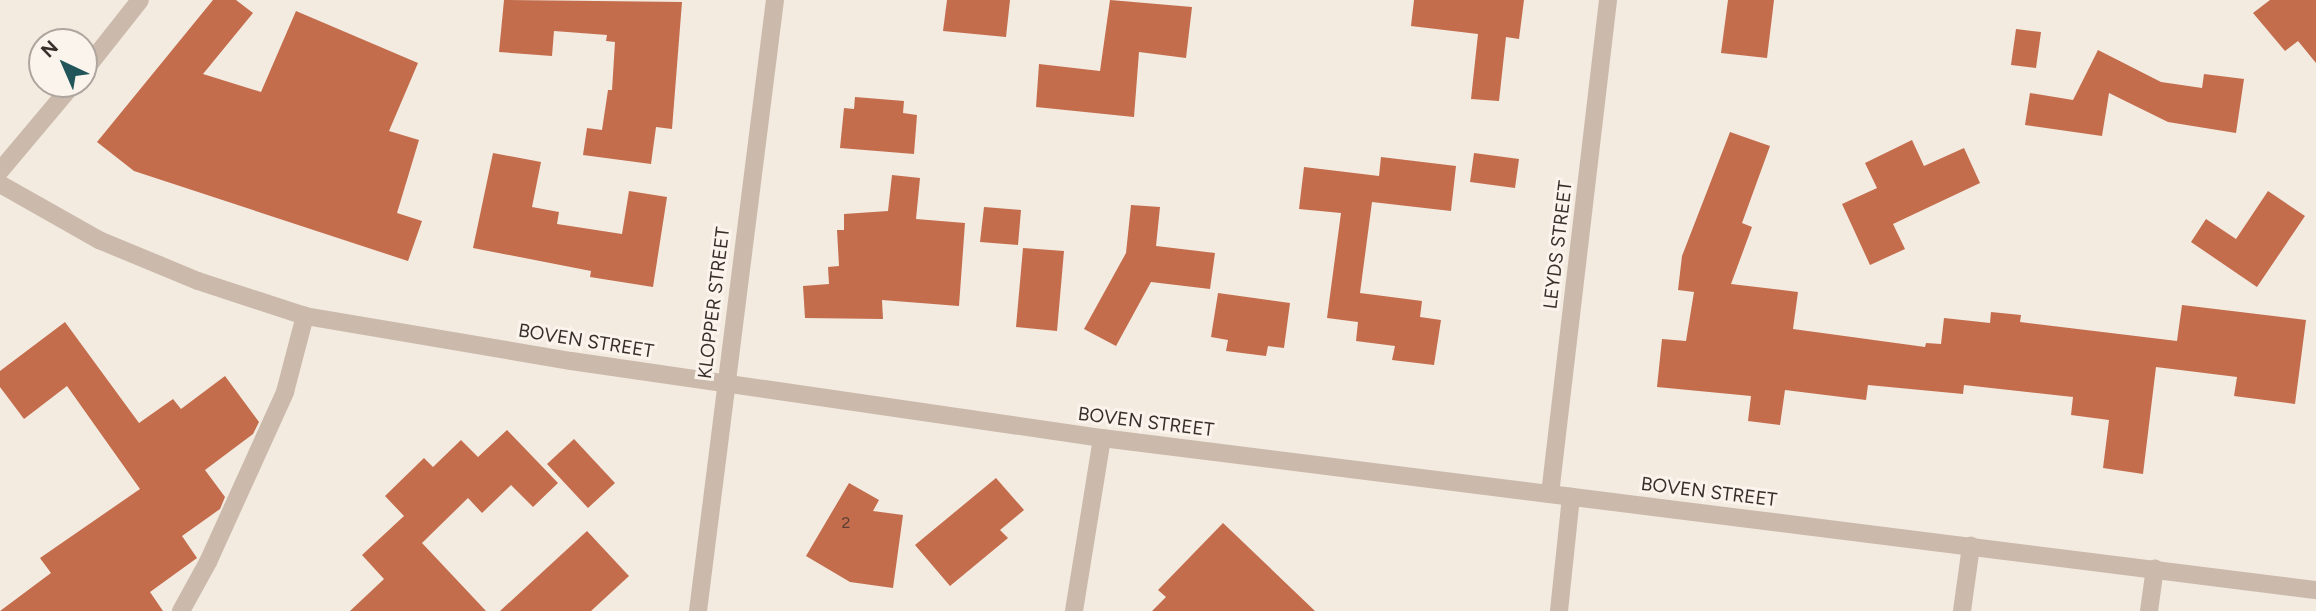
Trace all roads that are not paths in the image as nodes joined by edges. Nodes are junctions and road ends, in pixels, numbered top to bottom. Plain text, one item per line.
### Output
1 (140, 0) edge
2 (775, 0) edge
3 (1608, 0) edge
4 (98, 53) edge
5 (61, 98) edge
6 (0, 171) edge
7 (0, 184) edge
8 (305, 316) junction
9 (725, 382) junction
10 (1102, 438) junction
11 (1550, 494) junction
12 (1571, 497) junction
13 (1971, 546) junction
14 (2155, 568) junction
15 (2316, 590) edge
16 (181, 611) edge
17 (698, 611) edge
18 (1074, 611) edge
19 (1559, 611) edge
20 (1962, 611) edge
21 (2149, 611) edge

1 - 4 street
2 - 9 street, KLOPPER STREET
3 - 11 street, LEYDS STREET
5 - 6 street
7 - 8 street, BOVEN STREET
8 - 9 street, BOVEN STREET
8 - 16 street
9 - 10 street, BOVEN STREET
9 - 17 street, KLOPPER STREET
10 - 11 street, BOVEN STREET
10 - 18 street
11 - 12 street, BOVEN STREET
12 - 13 street, BOVEN STREET
12 - 19 street
13 - 14 street, BOVEN STREET
13 - 20 street
14 - 15 street, BOVEN STREET
14 - 21 street

